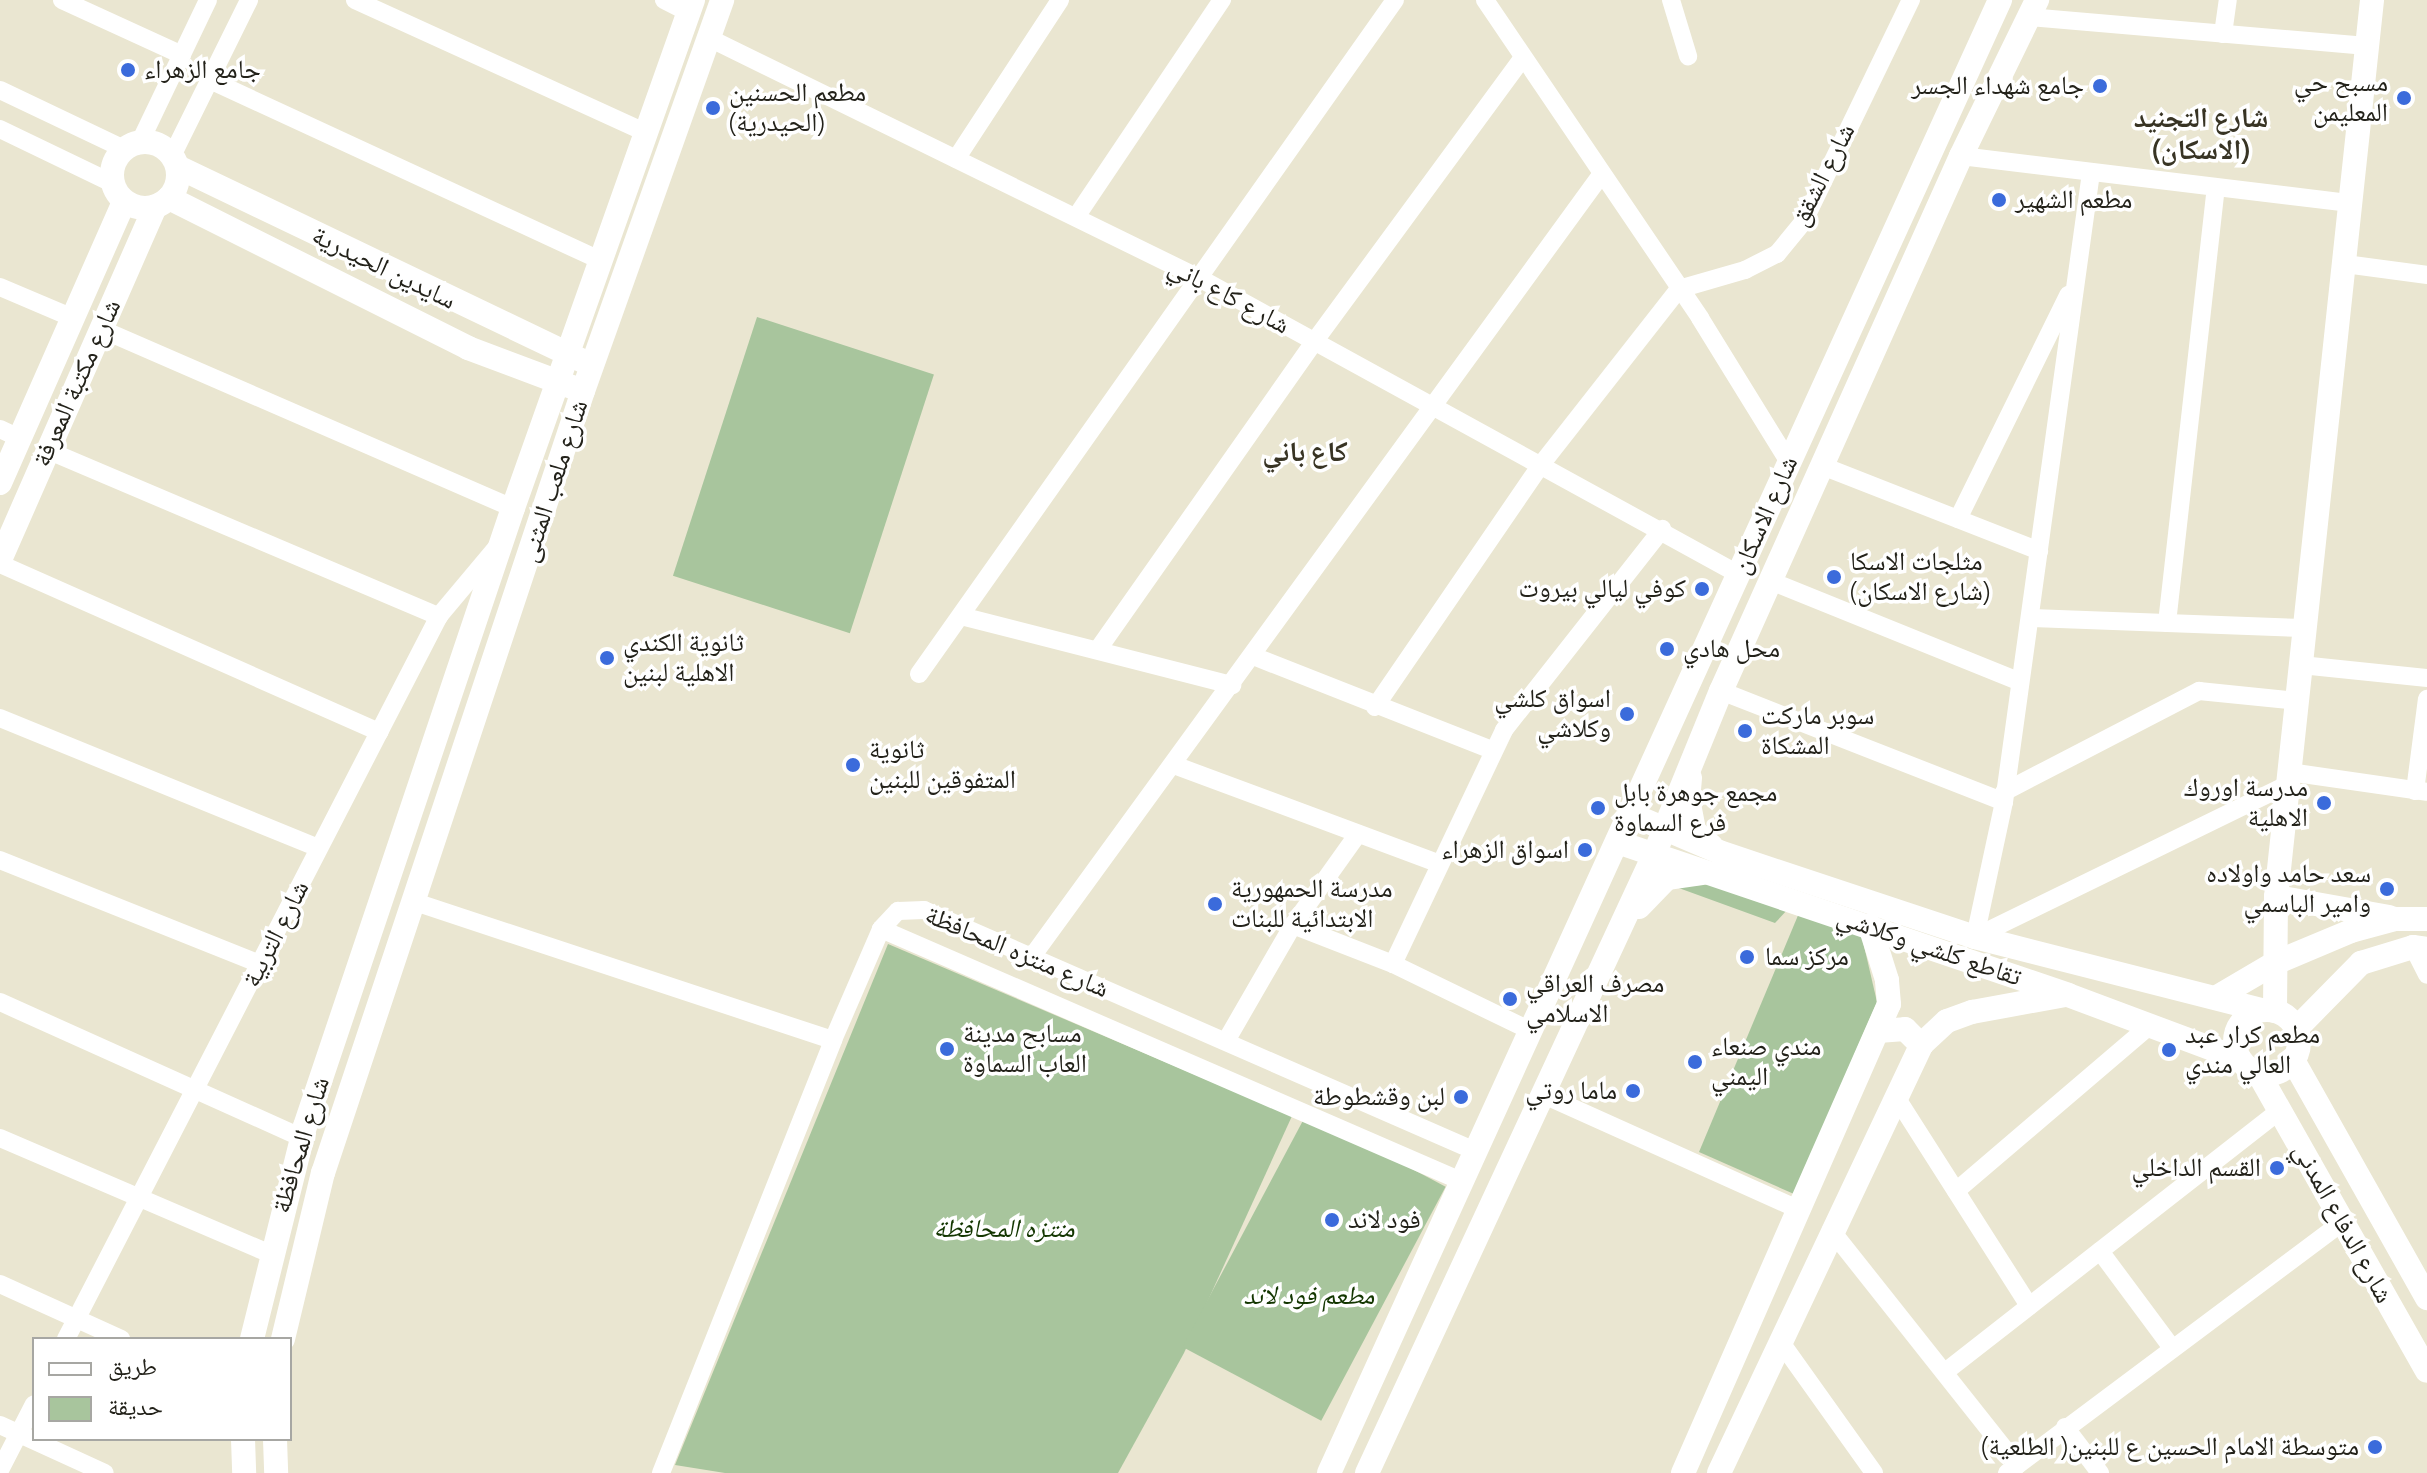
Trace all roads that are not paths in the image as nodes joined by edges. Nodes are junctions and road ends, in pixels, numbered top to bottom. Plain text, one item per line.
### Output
1 (62, 0) edge
2 (208, 0) edge
3 (249, 0) edge
4 (355, 0) edge
5 (664, 0) edge
6 (722, 0) edge
7 (1222, 0) edge
8 (1395, 0) edge
9 (1485, 0) edge
10 (1671, 0) edge
11 (1911, 0) edge
12 (2000, 0) edge
13 (2228, 0) edge
14 (2372, 0) edge
15 (1055, 2) edge
16 (690, 6) edge
17 (2033, 9) edge
18 (2223, 34) junction
19 (709, 38) junction
20 (2367, 46) junction
21 (182, 55) junction
22 (1688, 56) dead end
23 (1522, 59) junction
24 (210, 80) junction
25 (0, 90) edge
26 (0, 129) edge
27 (647, 133) junction
28 (132, 145) junction
29 (1961, 156) junction
30 (956, 159) junction
31 (175, 162) junction
32 (2091, 173) junction
33 (1601, 175) junction
34 (2216, 188) junction
35 (118, 193) junction
36 (162, 203) junction
37 (2352, 203) junction
38 (1076, 217) junction
39 (602, 261) junction
40 (2345, 264) junction
41 (2427, 275) edge
42 (1201, 279) junction
43 (2075, 282) junction
44 (0, 287) edge
45 (1679, 289) junction
46 (73, 318) junction
47 (101, 329) junction
48 (1314, 342) junction
49 (569, 355) junction
50 (593, 365) junction
51 (559, 383) junction
52 (583, 391) junction
53 (1433, 408) junction
54 (10, 434) edge
55 (47, 450) junction
56 (1789, 462) junction
57 (1540, 466) junction
58 (1825, 467) junction
59 (0, 483) edge
60 (513, 508) junction
61 (1958, 519) junction
62 (1662, 529) junction
63 (502, 542) junction
64 (2039, 551) junction
65 (0, 562) edge
66 (1738, 574) junction
67 (1773, 582) junction
68 (439, 616) junction
69 (961, 616) junction
70 (2030, 618) junction
71 (2167, 623) junction
72 (2305, 628) junction
73 (1099, 648) junction
74 (1253, 656) junction
75 (2301, 665) junction
76 (919, 674) dead end
77 (2427, 678) edge
78 (2020, 682) junction
79 (1232, 685) junction
80 (1721, 691) junction
81 (2427, 699) edge
82 (2297, 701) junction
83 (1375, 707) junction
84 (0, 718) edge
85 (379, 732) junction
86 (1492, 750) junction
87 (1693, 756) junction
88 (1174, 765) junction
89 (2288, 779) junction
90 (2421, 792) edge
91 (2004, 797) junction
92 (1630, 814) junction
93 (1664, 830) junction
94 (1358, 834) junction
95 (319, 848) junction
96 (1635, 848) junction
97 (0, 860) edge
98 (1716, 862) junction
99 (1437, 863) junction
100 (2276, 897) junction
101 (415, 902) junction
102 (2395, 919) junction
103 (2427, 919) edge
104 (1293, 925) junction
105 (1870, 926) junction
106 (881, 929) junction
107 (1975, 937) junction
108 (2420, 948) edge
109 (362, 954) junction
110 (1607, 956) junction
111 (1031, 958) junction
112 (391, 963) junction
113 (2275, 963) junction
114 (260, 964) junction
115 (1393, 964) junction
116 (2427, 975) edge
117 (2068, 995) junction
118 (2217, 997) junction
119 (0, 1002) edge
120 (2269, 1010) junction
121 (2149, 1026) junction
122 (2298, 1027) junction
123 (1531, 1031) junction
124 (1878, 1031) junction
125 (833, 1040) junction
126 (1226, 1041) junction
127 (1921, 1045) junction
128 (2239, 1059) junction
129 (2294, 1062) junction
130 (2259, 1074) junction
131 (197, 1090) junction
132 (1544, 1095) junction
133 (1896, 1097) junction
134 (2280, 1110) junction
135 (0, 1138) edge
136 (302, 1138) junction
137 (1477, 1152) junction
138 (1463, 1182) junction
139 (1956, 1191) junction
140 (139, 1198) junction
141 (1800, 1210) junction
142 (2343, 1222) junction
143 (1831, 1230) junction
144 (2100, 1251) junction
145 (270, 1254) junction
146 (0, 1284) edge
147 (2427, 1298) edge
148 (2029, 1306) junction
149 (77, 1317) junction
150 (67, 1337) edge
151 (117, 1337) edge
152 (252, 1337) edge
153 (283, 1337) edge
154 (1780, 1341) junction
155 (2172, 1348) junction
156 (2427, 1370) edge
157 (1945, 1372) junction
158 (32, 1408) edge
159 (0, 1425) edge
160 (2065, 1427) junction
161 (19, 1433) junction
162 (32, 1439) edge
163 (36, 1441) edge
164 (243, 1441) edge
165 (275, 1441) edge
166 (2012, 1469) edge
167 (0, 1470) edge
168 (1723, 1470) edge
169 (1370, 1472) edge
170 (105, 1473) edge
171 (244, 1473) edge
172 (276, 1473) edge
173 (661, 1473) edge
174 (1329, 1473) edge
175 (1683, 1473) edge
176 (1874, 1473) edge
177 (2100, 1473) edge

1 - 21 street
2 - 21 street
3 - 24 street
4 - 27 street
5 - 16 street
6 - 19 main road, شارع ملعب المثنى
7 - 38 street
8 - 42 street
9 - 23 street
10 - 22 street
11 - 45 street, شارع الشقق
12 - 56 main road, شارع الاسكان
13 - 18 street
14 - 20 main road
15 - 30 street
16 - 27 main road, شارع ملعب المثنى
17 - 18 street
17 - 29 main road, شارع الاسكان
18 - 20 street
19 - 30 street, شارع كاع باني
19 - 50 main road, شارع ملعب المثنى
20 - 37 main road
21 - 28 street
23 - 33 street
23 - 48 street
24 - 31 street
24 - 39 street
25 - 28 street
26 - 35 street
27 - 39 main road, شارع ملعب المثنى
28 - 31 main road
28 - 35 main road
29 - 32 street
29 - 58 main road, شارع الاسكان
30 - 38 street, شارع كاع باني
31 - 36 main road
31 - 49 main road, سايدين الحيدرية
32 - 34 street
32 - 43 street
33 - 45 street
33 - 53 street
34 - 37 street
34 - 71 street
35 - 36 main road
35 - 46 main road, شارع مكتبة المعرفة
36 - 47 main road, شارع مكتبة المعرفة
36 - 51 main road, سايدين الحيدرية
37 - 40 main road
38 - 42 street, شارع كاع باني
39 - 49 main road, شارع ملعب المثنى
40 - 41 street
40 - 72 main road
42 - 48 street, شارع كاع باني
42 - 69 street
43 - 61 street
43 - 64 street
44 - 46 street
45 - 56 street
45 - 57 street
46 - 54 main road, شارع مكتبة المعرفة
47 - 55 main road, شارع مكتبة المعرفة
47 - 60 street
48 - 53 street, شارع كاع باني
48 - 73 street
49 - 50 main road, سايدين الحيدرية
49 - 51 main road, شارع ملعب المثنى
50 - 52 main road, شارع ملعب المثنى
51 - 52 main road, سايدين الحيدرية
51 - 60 main road, شارع ملعب المثنى
52 - 101 main road, شارع ملعب المثنى
53 - 57 street, شارع كاع باني
53 - 74 street
54 - 59 main road, شارع مكتبة المعرفة
55 - 65 main road, شارع مكتبة المعرفة
55 - 68 street
56 - 66 main road, شارع الاسكان
57 - 62 street, شارع كاع باني
57 - 83 street
58 - 61 street
58 - 67 main road, شارع الاسكان
60 - 63 main road, شارع ملعب المثنى
61 - 64 street
62 - 66 street, شارع كاع باني
62 - 86 street
63 - 68 street, شارع التربية
63 - 109 main road, شارع ملعب المثنى
64 - 70 street
65 - 85 street
66 - 92 main road, شارع الاسكان
67 - 78 street
67 - 80 main road, شارع الاسكان
68 - 85 street, شارع التربية
69 - 73 street
69 - 76 street
70 - 71 street
70 - 78 street
71 - 72 street
72 - 75 main road
73 - 79 street
74 - 79 street
74 - 83 street
75 - 77 street
75 - 82 main road
78 - 91 street
79 - 88 street
80 - 87 main road, شارع الاسكان
80 - 91 street
81 - 90 street
82 - 89 main road
82 - 91 street
83 - 86 street
84 - 95 street
85 - 95 street, شارع التربية
86 - 99 street
87 - 93 main road, شارع الاسكان
87 - 98 main road
88 - 94 street
88 - 111 street
89 - 90 street
89 - 100 main road
89 - 107 street
91 - 107 street
92 - 93 main road
92 - 96 main road, شارع الاسكان
93 - 96 main road, شارع الاسكان
93 - 98 main road
94 - 99 street
94 - 104 street
95 - 114 street, شارع التربية
96 - 98 main road, تقاطع كلشي وكلاشي
96 - 110 main road
96 - 123 main road, شارع الاسكان
97 - 114 street
98 - 105 main road, تقاطع كلشي وكلاشي
98 - 107 main road
98 - 110 main road
99 - 115 street
100 - 102 main road
100 - 113 main road
101 - 112 main road, شارع ملعب المثنى
101 - 125 street
102 - 103 main road
102 - 113 main road
104 - 115 street
104 - 126 street
105 - 117 main road, تقاطع كلشي وكلاشي
105 - 124 main road
106 - 111 street, شارع منتزه المحافظة
106 - 125 street
106 - 138 street, شارع منتزه المحافظة
107 - 118 main road
108 - 116 street
108 - 122 main road
109 - 112 main road
109 - 136 main road, شارع المحافظة
110 - 132 main road
111 - 126 street, شارع منتزه المحافظة
112 - 153 main road, شارع المحافظة
113 - 118 main road
113 - 120 main road
114 - 131 street, شارع التربية
115 - 123 street
117 - 121 main road, تقاطع كلشي وكلاشي
117 - 127 main road
118 - 120 main road
119 - 131 street
120 - 122 main road
120 - 128 main road
121 - 128 main road, تقاطع كلشي وكلاشي
121 - 139 street
122 - 129 main road
123 - 137 main road, شارع الاسكان
124 - 127 main road
124 - 141 main road
125 - 173 street
126 - 137 street, شارع منتزه المحافظة
127 - 133 main road
128 - 130 main road
129 - 130 main road
129 - 147 main road, شارع الدفاع المدني
130 - 134 main road, شارع الدفاع المدني
131 - 136 street
131 - 140 street, شارع التربية
132 - 141 street
132 - 169 main road
133 - 139 street
133 - 143 main road
134 - 142 main road, شارع الدفاع المدني
134 - 144 street
135 - 140 street
136 - 145 main road, شارع المحافظة
137 - 138 main road, شارع الاسكان
138 - 174 main road, شارع الاسكان
139 - 148 street
140 - 145 street
140 - 149 street, شارع التربية
141 - 175 main road
142 - 155 street
142 - 156 main road, شارع الدفاع المدني
143 - 154 main road
143 - 157 street
144 - 148 street
144 - 155 street
145 - 152 main road, شارع المحافظة
146 - 149 street
148 - 157 street
149 - 150 street, شارع التربية
149 - 151 street
154 - 168 main road
154 - 176 street
155 - 160 street
157 - 166 street
158 - 161 street
159 - 161 street
160 - 166 street
160 - 177 street
161 - 162 street
161 - 167 street
163 - 170 street
164 - 171 main road
165 - 172 main road

